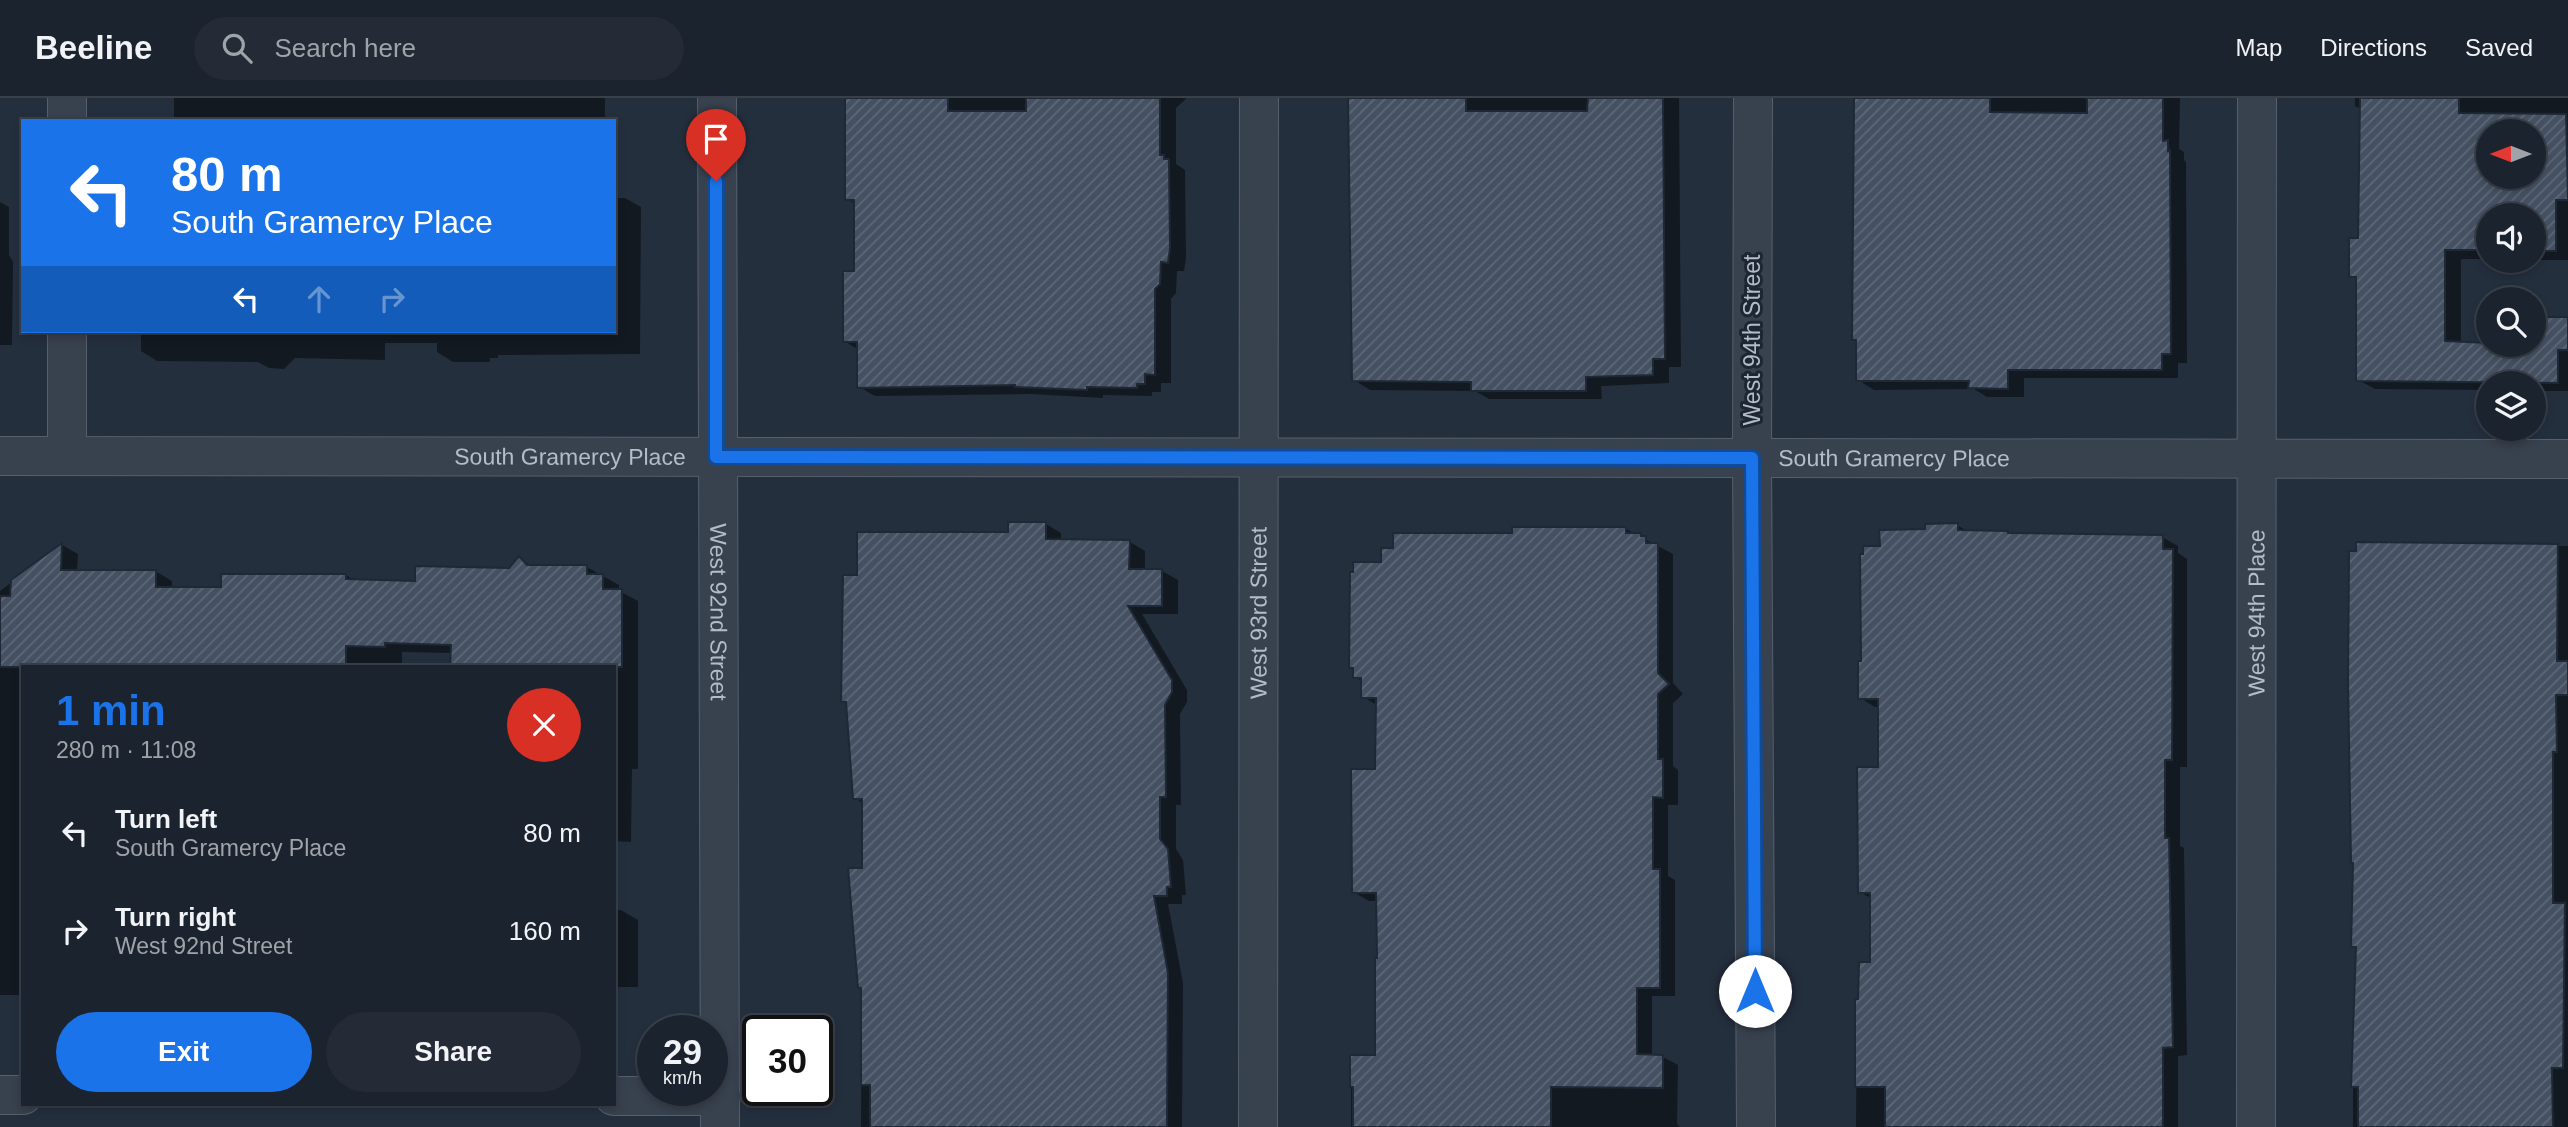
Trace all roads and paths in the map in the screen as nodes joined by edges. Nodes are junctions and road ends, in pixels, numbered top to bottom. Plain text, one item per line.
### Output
1 (67, 98) edge
2 (717, 98) edge
3 (1259, 98) edge
4 (1753, 98) edge
5 (2257, 98) edge
6 (67, 119) edge
7 (67, 333) edge
8 (0, 456) edge
9 (67, 456) junction
10 (716, 457) junction
11 (1259, 458) junction
12 (1752, 458) junction
13 (2255, 459) junction
14 (2568, 459) edge
15 (0, 1095) edge
16 (21, 1095) edge
17 (616, 1096) edge
18 (720, 1112) edge
19 (1258, 1127) edge
20 (1756, 1127) edge
21 (2256, 1127) edge

1 - 6 street
2 - 10 street, West 92nd Street
3 - 11 street, West 93rd Street
4 - 12 street, West 94th Street
5 - 13 street, West 94th Place
7 - 9 street
8 - 9 street, South Gramercy Place
9 - 10 street, South Gramercy Place
10 - 11 street, South Gramercy Place
10 - 18 street, West 92nd Street
11 - 12 street, South Gramercy Place
11 - 19 street, West 93rd Street
12 - 13 street, South Gramercy Place
12 - 20 street, West 94th Street
13 - 14 street, South Gramercy Place
13 - 21 street, West 94th Place
15 - 16 street
17 - 18 street

